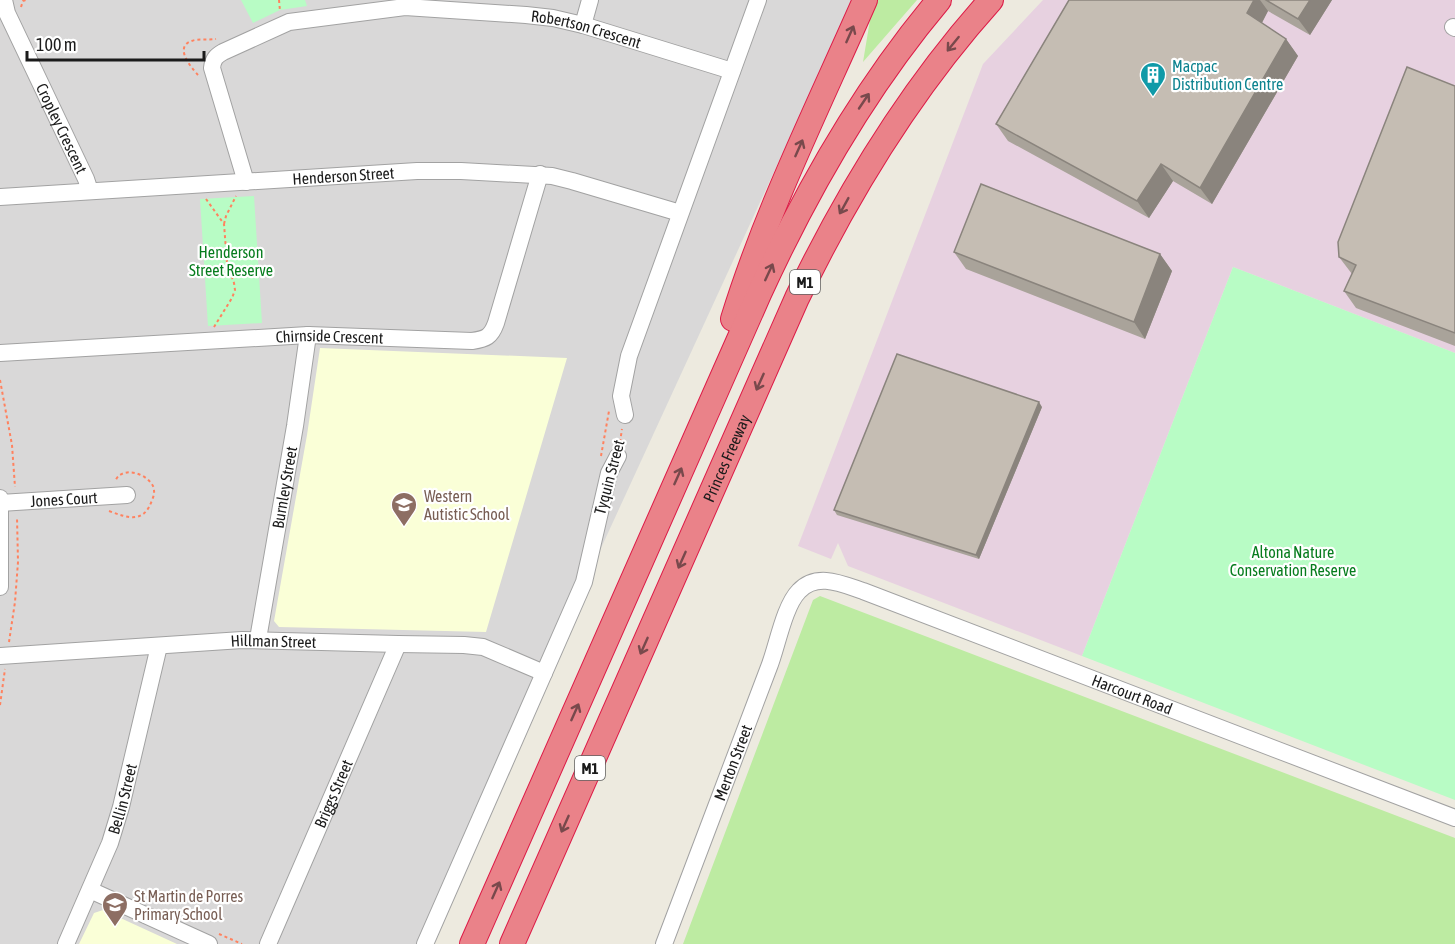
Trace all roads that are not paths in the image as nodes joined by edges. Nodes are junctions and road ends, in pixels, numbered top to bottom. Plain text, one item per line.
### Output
1 (4, 0) edge
2 (590, 0) edge
3 (758, 0) edge
4 (865, 0) edge
5 (939, 0) edge
6 (991, 0) edge
7 (583, 25) junction
8 (732, 71) junction
9 (540, 174) junction
10 (241, 188) junction
11 (90, 191) junction
12 (0, 197) edge
13 (680, 213) junction
14 (308, 335) junction
15 (0, 353) edge
16 (625, 415) road end
17 (703, 421) junction
18 (618, 456) road end
19 (127, 495) dead end
20 (0, 498) edge
21 (0, 503) edge
22 (807, 585) joint
23 (0, 587) edge
24 (258, 639) junction
25 (398, 644) junction
26 (159, 646) junction
27 (0, 656) edge
28 (544, 673) junction
29 (1455, 818) edge
30 (90, 890) junction
31 (66, 944) edge
32 (209, 944) edge
33 (268, 944) edge
34 (425, 944) edge
35 (472, 944) edge
36 (512, 944) edge
37 (664, 944) edge

1 - 11 street, Cropley Crescent
2 - 7 street
3 - 8 street
17 -> 4 highway
17 -> 5 highway, M1
6 -> 36 highway, Princes Freeway / M1
7 - 8 street, Robertson Crescent
7 - 10 street, Robertson Crescent
8 - 13 street
9 - 10 street, Henderson Street
9 - 13 street, Henderson Street
9 - 14 street, Chirnside Crescent
10 - 11 street, Henderson Street
11 - 12 street, Henderson Street
13 - 16 street
14 - 15 street, Chirnside Crescent
14 - 24 street, Burnley Street
35 -> 17 highway, M1
18 - 28 street, Tyquin Street
19 - 21 street, Jones Court
20 - 21 street
21 - 23 street
22 - 29 street, Harcourt Road
22 - 37 street, Merton Street
24 - 25 street, Hillman Street
24 - 26 street, Hillman Street
25 - 28 street, Hillman Street
25 - 33 street, Briggs Street
26 - 27 street, Hillman Street
26 - 30 street, Bellin Street
28 - 34 street, Tyquin Street
30 - 31 street, Bellin Street
30 - 32 street

